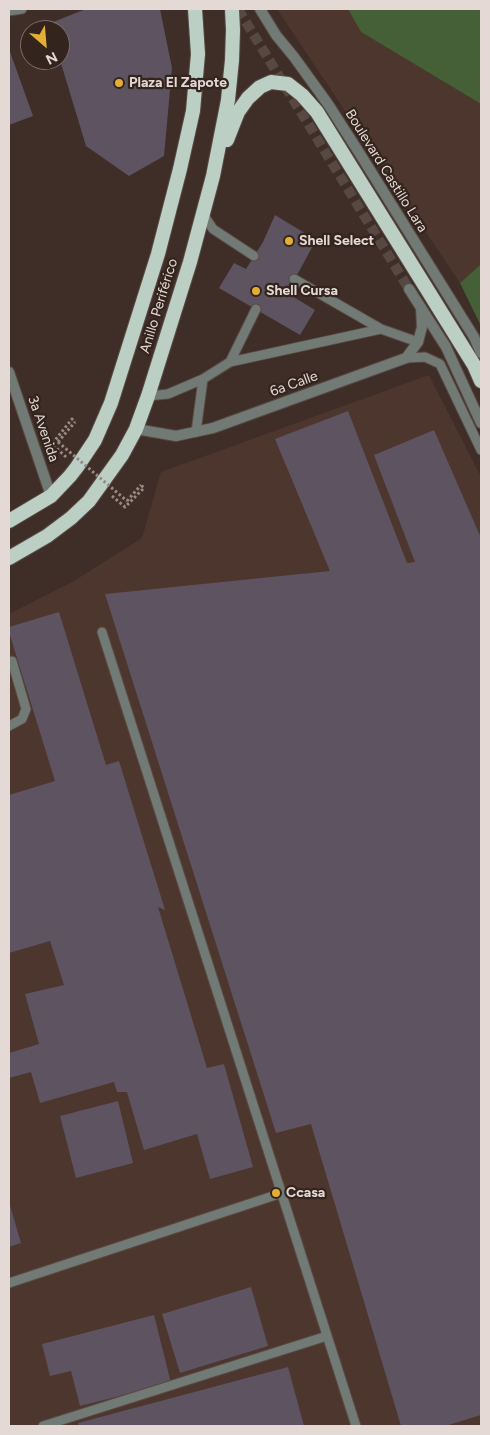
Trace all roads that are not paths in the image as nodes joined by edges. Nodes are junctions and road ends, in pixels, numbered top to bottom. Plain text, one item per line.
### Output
1 (22, 9) edge
2 (195, 9) edge
3 (232, 9) edge
4 (260, 9) edge
5 (9, 11) edge
6 (213, 176) junction
7 (203, 214) junction
8 (254, 256) dead end
9 (294, 279) dead end
10 (409, 289) tunnel mouth
11 (421, 308) junction
12 (256, 309) dead end
13 (381, 329) junction
14 (418, 342) junction
15 (481, 353) edge
16 (406, 358) junction
17 (230, 362) junction
18 (9, 372) edge
19 (204, 380) junction
20 (481, 381) edge
21 (148, 396) junction
22 (481, 423) edge
23 (136, 429) junction
24 (196, 432) junction
25 (481, 450) edge
26 (51, 496) junction
27 (9, 522) edge
28 (9, 558) edge
29 (102, 632) dead end
30 (12, 661) dead end
31 (9, 726) edge
32 (282, 1192) junction
33 (9, 1283) edge
34 (327, 1336) junction
35 (67, 1423) edge
36 (43, 1426) edge
37 (356, 1426) edge

1 - 5 lane
2 - 26 highway, Anillo Periférico
3 - 6 highway, Anillo Periférico
4 - 15 street, Boulevard Castillo Lara
6 - 7 highway, Anillo Periférico
6 - 20 highway
7 - 8 lane
7 - 21 highway, Anillo Periférico
9 - 13 lane
10 - 11 street
11 - 14 street
11 - 22 street
12 - 17 lane
13 - 14 lane
13 - 17 lane
14 - 16 street
16 - 24 street, 6a Calle
16 - 25 lane
17 - 19 lane
18 - 26 street, 3a Avenida
19 - 21 lane
19 - 24 lane
21 - 23 highway, Anillo Periférico
23 - 24 street, 6a Calle
23 - 28 highway, Anillo Periférico
26 - 27 highway, Anillo Periférico
29 - 32 lane
30 - 31 lane
32 - 33 lane
32 - 34 lane
34 - 35 lane
34 - 37 lane
35 - 36 lane

